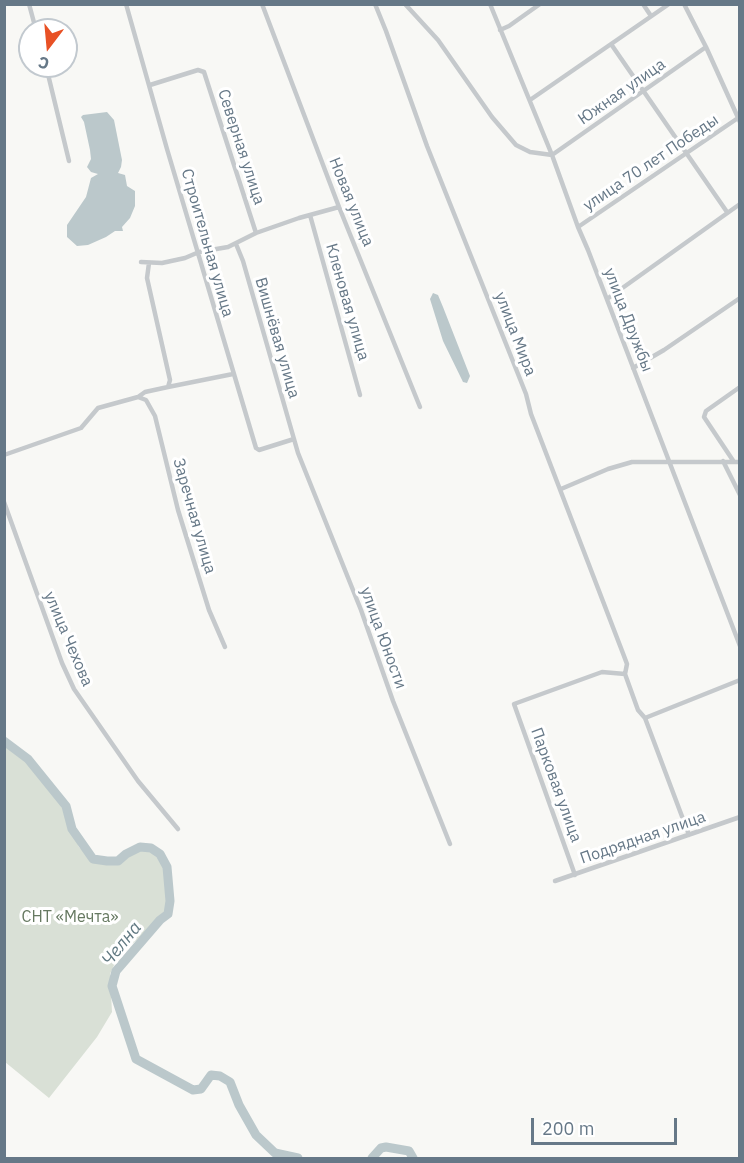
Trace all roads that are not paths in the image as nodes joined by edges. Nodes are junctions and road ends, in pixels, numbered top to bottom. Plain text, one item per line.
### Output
1 (126, 4) edge
2 (262, 4) edge
3 (375, 4) edge
4 (405, 4) edge
5 (490, 4) edge
6 (540, 4) edge
7 (644, 4) edge
8 (669, 4) edge
9 (684, 4) edge
10 (651, 16) junction
11 (500, 30) junction
12 (611, 44) junction
13 (706, 47) junction
14 (49, 78) edge
15 (150, 85) junction
16 (644, 92) junction
17 (530, 100) junction
18 (739, 120) edge
19 (686, 152) junction
20 (552, 155) junction
21 (69, 161) dead end
22 (740, 204) edge
23 (339, 207) junction
24 (728, 212) junction
25 (310, 215) junction
26 (578, 227) junction
27 (256, 233) junction
28 (236, 244) junction
29 (199, 252) junction
30 (141, 262) dead end
31 (149, 263) junction
32 (740, 298) edge
33 (607, 299) junction
34 (633, 368) junction
35 (233, 374) junction
36 (168, 387) junction
37 (740, 387) edge
38 (360, 395) dead end
39 (138, 398) junction
40 (420, 407) dead end
41 (294, 439) junction
42 (4, 455) edge
43 (668, 461) junction
44 (723, 461) junction
45 (737, 462) edge
46 (561, 489) junction
47 (740, 495) edge
48 (4, 502) edge
49 (740, 646) edge
50 (225, 647) dead end
51 (625, 674) junction
52 (740, 680) edge
53 (645, 718) junction
54 (740, 817) edge
55 (178, 829) dead end
56 (689, 836) junction
57 (450, 844) dead end
58 (575, 874) junction
59 (555, 881) dead end

1 - 15 street, Строительная улица
2 - 23 street, Новая улица
3 - 46 street, улица Мира
4 - 20 street
5 - 11 street, улица Дружбы
6 - 11 street
7 - 10 street
8 - 10 street
9 - 13 street
10 - 12 street
11 - 17 street, улица Дружбы
12 - 16 street
12 - 17 street
13 - 16 street, Южная улица
13 - 18 street
14 - 21 street
15 - 27 street, Северная улица
15 - 29 street, Строительная улица
16 - 19 street
16 - 20 street, Южная улица
17 - 20 street, улица Дружбы
18 - 19 street, улица 70 лет Победы
19 - 24 street
19 - 26 street, улица 70 лет Победы
20 - 26 street, улица Дружбы
22 - 24 street
23 - 25 street
23 - 40 street, Новая улица
24 - 33 street
25 - 27 street
25 - 38 street, Кленовая улица
26 - 33 street, улица Дружбы
27 - 28 street
28 - 29 street
28 - 41 street, Вишнёвая улица
29 - 31 street
29 - 35 street, Строительная улица
30 - 31 street
31 - 36 street
32 - 34 street
33 - 34 street, улица Дружбы
34 - 43 street, улица Дружбы
35 - 36 street
35 - 41 street, Строительная улица
36 - 39 street
37 - 45 street
39 - 42 street
39 - 50 street, Заречная улица
41 - 57 street, улица Юности
43 - 44 street
43 - 46 street
43 - 49 street, улица Дружбы
44 - 45 street
44 - 47 street
46 - 51 street, улица Мира
48 - 55 street, улица Чехова
51 - 53 street, улица Мира
51 - 58 street, Парковая улица
52 - 53 street
53 - 56 street, улица Мира
54 - 56 street, Подрядная улица
56 - 58 street, Подрядная улица
58 - 59 street, Подрядная улица

